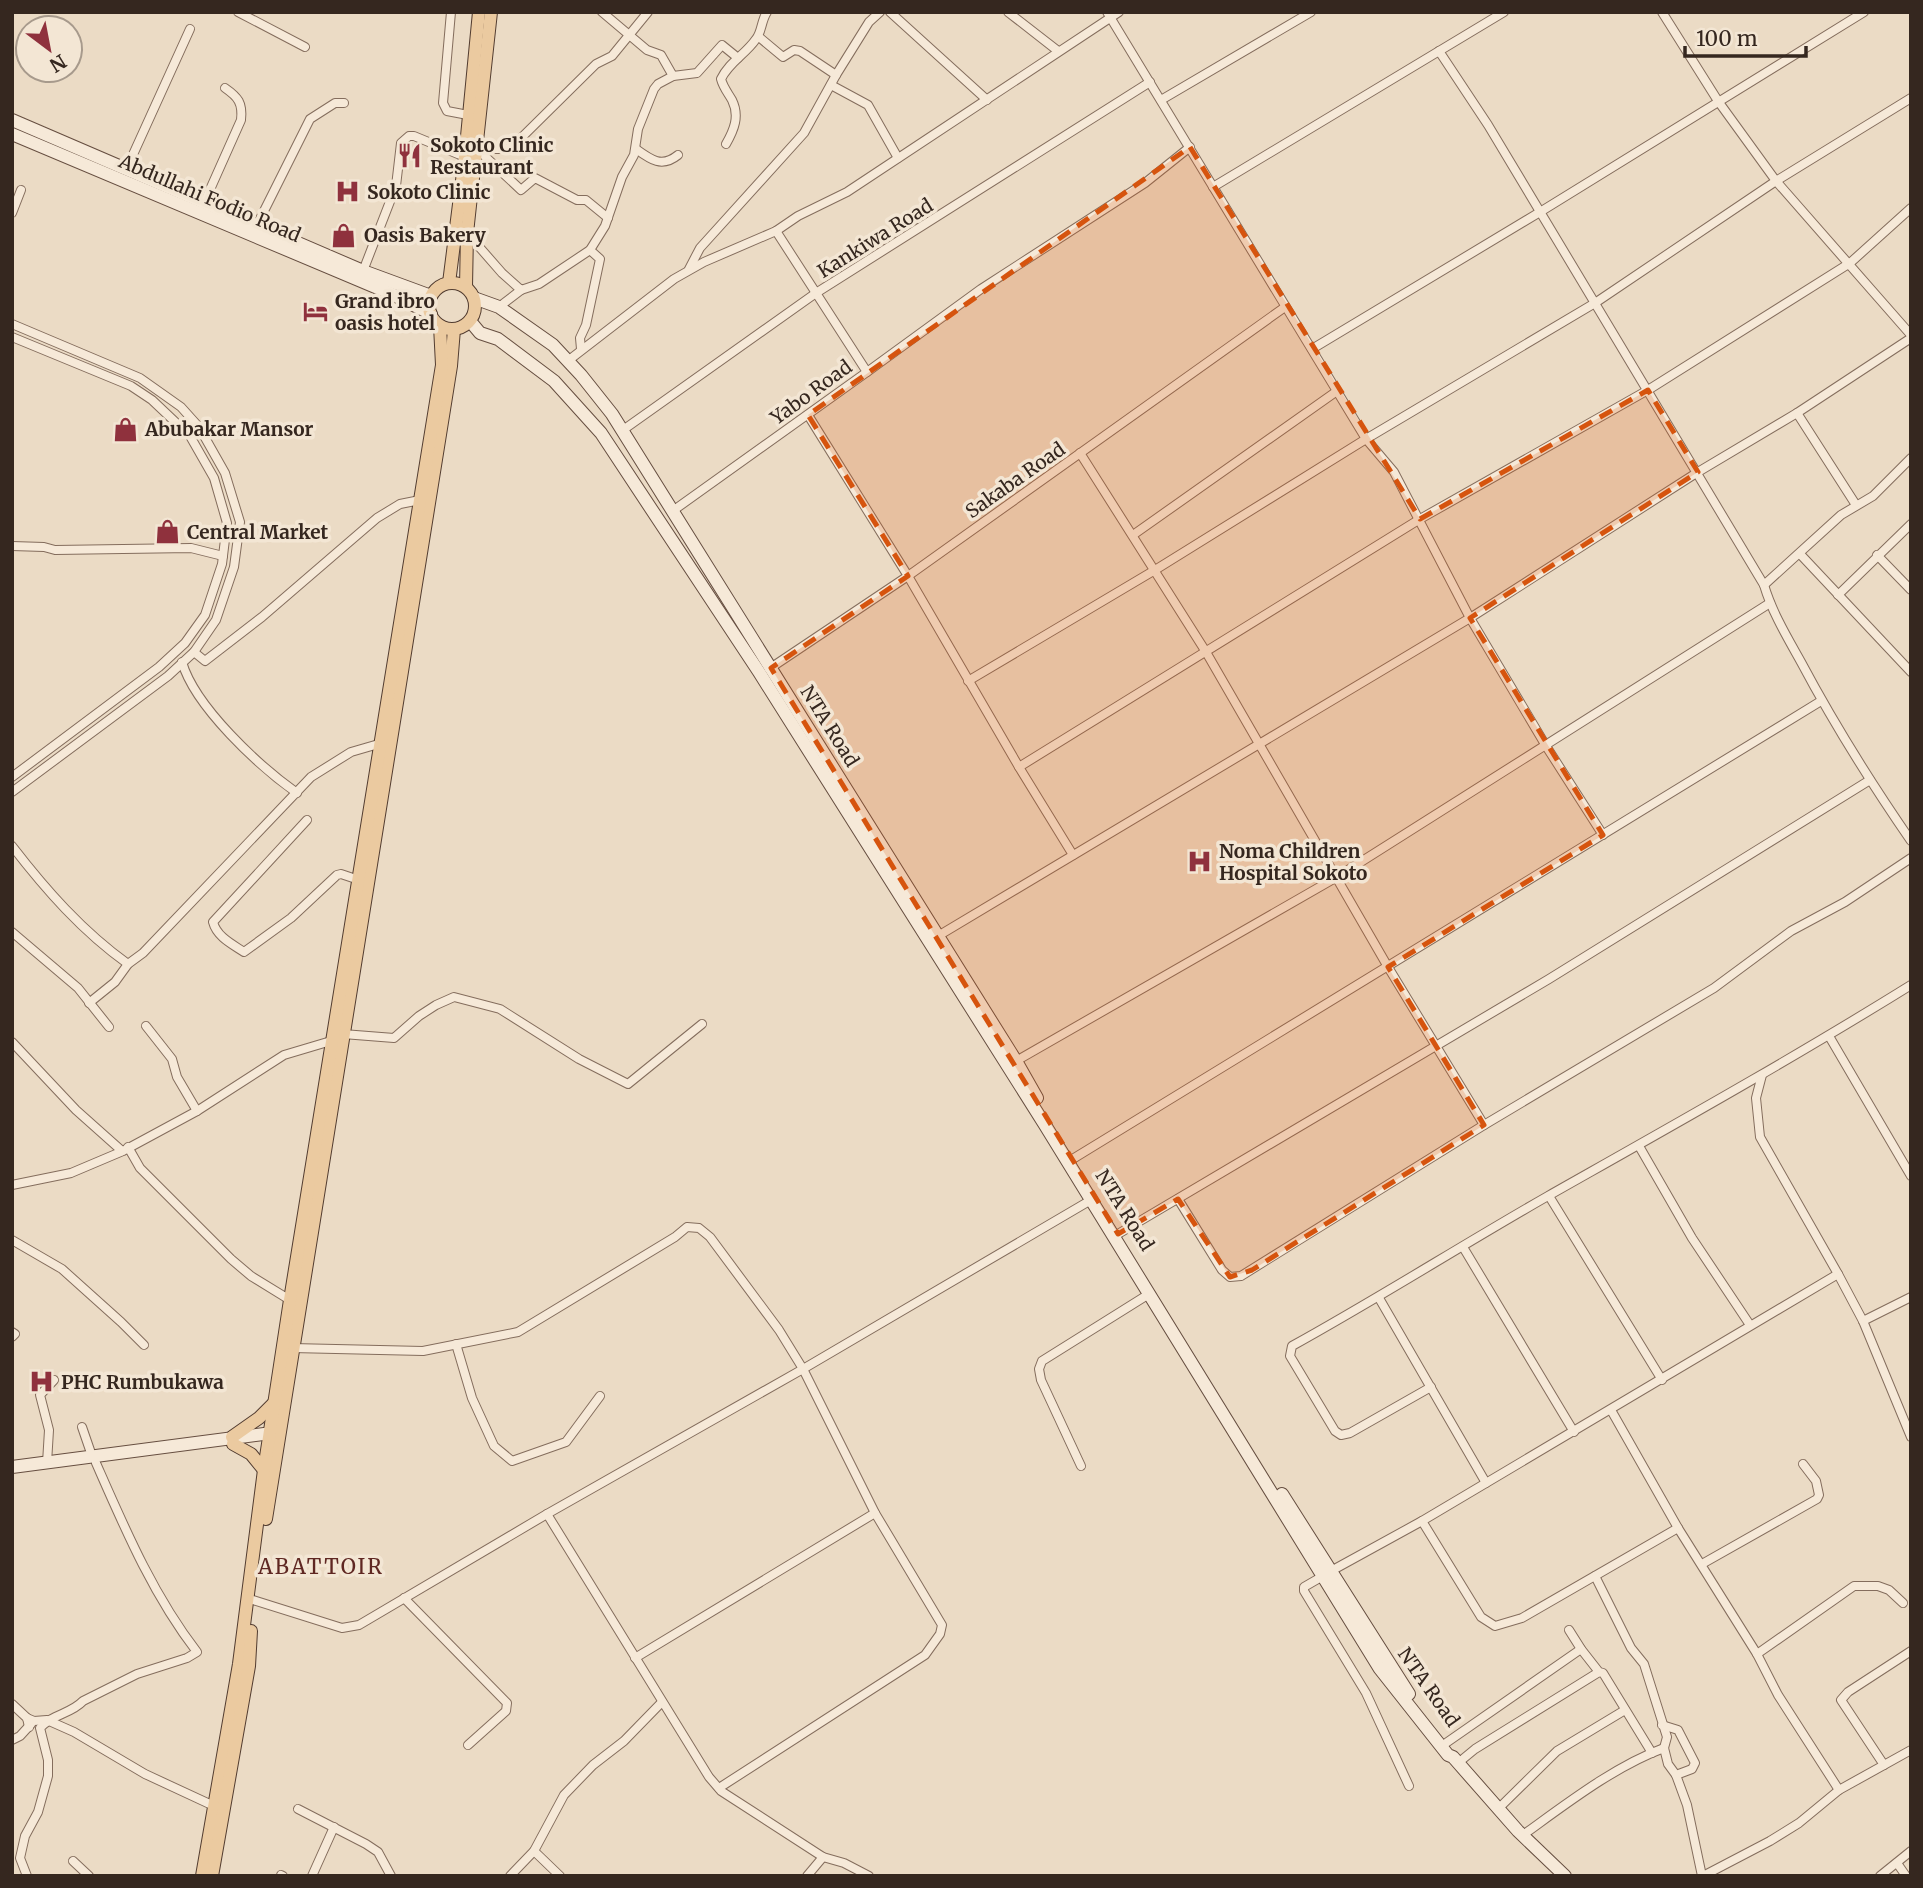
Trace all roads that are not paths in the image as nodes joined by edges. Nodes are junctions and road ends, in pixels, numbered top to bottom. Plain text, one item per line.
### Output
1 (239, 12) edge
2 (451, 12) edge
3 (479, 12) edge
4 (491, 12) edge
5 (602, 12) edge
6 (648, 12) edge
7 (767, 12) edge
8 (880, 12) edge
9 (890, 12) edge
10 (1008, 12) edge
11 (1119, 12) edge
12 (1311, 12) edge
13 (1504, 12) edge
14 (1662, 12) edge
15 (1859, 13) edge
16 (1108, 15) edge
17 (190, 29) dead end
18 (629, 36) junction
19 (759, 37) junction
20 (305, 47) dead end
21 (1058, 51) junction
22 (1439, 51) junction
23 (738, 58) junction
24 (836, 75) junction
25 (673, 76) junction
26 (1150, 82) junction
27 (831, 85) junction
28 (225, 88) dead end
29 (1911, 98) edge
30 (987, 100) junction
31 (1161, 100) junction
32 (1718, 102) junction
33 (344, 103) dead end
34 (468, 115) junction
35 (12, 120) edge
36 (12, 134) edge
37 (726, 144) dead end
38 (1190, 147) junction
39 (477, 149) junction
40 (636, 149) junction
41 (678, 155) dead end
42 (465, 157) junction
43 (898, 158) junction
44 (126, 170) junction
45 (1776, 181) junction
46 (1213, 187) junction
47 (21, 190) dead end
48 (204, 203) junction
49 (1911, 208) edge
50 (1540, 212) junction
51 (12, 213) edge
52 (608, 218) junction
53 (257, 225) junction
54 (776, 231) junction
55 (467, 233) junction
56 (590, 250) junction
57 (1850, 263) junction
58 (688, 270) junction
59 (363, 271) junction
60 (449, 283) junction
61 (522, 290) junction
62 (470, 293) junction
63 (816, 293) junction
64 (431, 296) junction
65 (1595, 303) junction
66 (499, 307) junction
67 (1285, 307) junction
68 (431, 314) junction
69 (470, 321) junction
70 (12, 324) edge
71 (440, 326) junction
72 (454, 329) junction
73 (12, 337) edge
74 (1911, 337) edge
75 (581, 349) junction
76 (1312, 349) junction
77 (88, 356) junction
78 (569, 360) junction
79 (84, 366) junction
80 (867, 372) junction
81 (1648, 390) junction
82 (1337, 391) junction
83 (1797, 413) junction
84 (808, 415) junction
85 (623, 430) junction
86 (1366, 439) junction
87 (1080, 453) junction
88 (1911, 458) edge
89 (1698, 472) junction
90 (420, 500) junction
91 (1856, 505) junction
92 (674, 510) junction
93 (1420, 519) junction
94 (1911, 524) edge
95 (1133, 535) junction
96 (12, 546) edge
97 (1800, 554) junction
98 (1877, 555) junction
99 (223, 556) junction
100 (1155, 570) junction
101 (908, 576) junction
102 (1764, 585) junction
103 (1911, 590) edge
104 (1838, 595) junction
105 (1770, 603) junction
106 (1470, 618) junction
107 (194, 652) junction
108 (1206, 652) junction
109 (183, 663) junction
110 (765, 670) junction
111 (1911, 672) edge
112 (968, 681) junction
113 (1821, 701) junction
114 (382, 743) junction
115 (1257, 745) junction
116 (1546, 746) junction
117 (1019, 767) junction
118 (12, 777) edge
119 (1870, 780) junction
120 (12, 792) edge
121 (297, 793) junction
122 (307, 820) dead end
123 (1603, 835) junction
124 (1911, 841) edge
125 (12, 846) edge
126 (1073, 855) junction
127 (1911, 858) edge
128 (1337, 877) junction
129 (359, 880) junction
130 (12, 932) edge
131 (938, 936) junction
132 (128, 964) junction
133 (1388, 967) junction
134 (1911, 985) edge
135 (89, 1003) junction
136 (702, 1024) dead end
137 (146, 1026) dead end
138 (109, 1027) dead end
139 (343, 1034) junction
140 (1829, 1036) junction
141 (331, 1041) junction
142 (12, 1042) edge
143 (1437, 1045) junction
144 (1016, 1061) junction
145 (1762, 1075) junction
146 (197, 1111) junction
147 (1484, 1125) junction
148 (1639, 1146) junction
149 (125, 1149) junction
150 (1071, 1160) junction
151 (1911, 1176) edge
152 (12, 1185) edge
153 (1549, 1196) junction
154 (1178, 1199) junction
155 (1091, 1200) junction
156 (1118, 1234) junction
157 (12, 1240) edge
158 (1462, 1247) junction
159 (1838, 1274) junction
160 (1149, 1294) junction
161 (1911, 1297) edge
162 (1379, 1298) junction
163 (290, 1300) junction
164 (1863, 1321) junction
165 (1750, 1325) junction
166 (456, 1344) junction
167 (144, 1345) dead end
168 (292, 1348) junction
169 (803, 1369) junction
170 (54, 1380) dead end
171 (1662, 1380) junction
172 (1431, 1387) junction
173 (600, 1396) dead end
174 (275, 1401) junction
175 (1611, 1410) junction
176 (82, 1427) dead end
177 (1574, 1432) junction
178 (274, 1437) junction
179 (1911, 1437) edge
180 (233, 1440) junction
181 (94, 1460) junction
182 (47, 1462) junction
183 (1803, 1464) dead end
184 (1081, 1466) dead end
185 (12, 1467) edge
186 (264, 1470) junction
187 (12, 1475) edge
188 (1486, 1483) junction
189 (875, 1513) junction
190 (547, 1514) junction
191 (1422, 1521) junction
192 (1678, 1528) junction
193 (1703, 1564) junction
194 (1327, 1574) junction
195 (1595, 1576) junction
196 (404, 1598) junction
197 (253, 1600) junction
198 (1903, 1602) dead end
199 (1569, 1630) dead end
200 (1581, 1649) junction
201 (1911, 1651) edge
202 (1757, 1654) junction
203 (635, 1658) junction
204 (1599, 1671) junction
205 (662, 1702) junction
206 (12, 1704) edge
207 (1625, 1710) junction
208 (47, 1720) junction
209 (30, 1722) junction
210 (1662, 1725) junction
211 (12, 1740) edge
212 (1446, 1743) junction
213 (468, 1745) dead end
214 (1664, 1748) junction
215 (1911, 1750) edge
216 (1652, 1752) junction
217 (1456, 1760) junction
218 (1884, 1765) junction
219 (1676, 1775) junction
220 (1409, 1786) dead end
221 (719, 1788) junction
222 (1839, 1790) junction
223 (214, 1806) junction
224 (298, 1809) dead end
225 (1499, 1809) junction
226 (334, 1827) junction
227 (1523, 1835) junction
228 (534, 1851) junction
229 (1911, 1851) edge
230 (823, 1857) junction
231 (73, 1861) dead end
232 (1897, 1863) junction
233 (390, 1875) edge
234 (27, 1876) edge
235 (89, 1876) edge
236 (202, 1876) edge
237 (212, 1876) edge
238 (312, 1876) edge
239 (510, 1876) edge
240 (560, 1876) edge
241 (807, 1876) edge
242 (869, 1876) edge
243 (1565, 1876) edge
244 (1703, 1876) edge
245 (1880, 1876) edge
246 (1906, 1876) edge

1 - 20 street
2 - 34 street
3 - 34 main road
4 - 39 main road
5 - 18 street
6 - 18 street
7 - 19 street
8 - 24 street
9 - 30 street
10 - 21 street
11 - 16 street
12 - 31 street
13 - 22 street
14 - 32 street
15 - 32 street
16 - 21 street
16 - 26 street
17 - 44 street
18 - 25 street
18 - 39 street
19 - 23 street
19 - 24 street
21 - 30 street
22 - 46 street
22 - 50 street
23 - 25 street
23 - 37 street
24 - 27 street
25 - 40 street
26 - 31 street
26 - 63 street, Kankiwa Road
27 - 43 street
27 - 58 street
28 - 48 street
29 - 45 street
30 - 43 street
31 - 38 street
32 - 45 street
32 - 50 street
33 - 53 street
34 - 42 main road
35 - 44 main road, Abdullahi Fodio Road
36 - 68 main road, Abdullahi Fodio Road
38 - 46 street
38 - 80 street
39 - 52 street
39 - 55 main road
40 - 41 street
40 - 52 street
42 - 59 street
42 - 60 main road
43 - 54 street
44 - 48 main road, Abdullahi Fodio Road
45 - 57 street
45 - 65 street
46 - 67 street
47 - 51 street
48 - 53 main road, Abdullahi Fodio Road
49 - 57 street
50 - 65 street
50 - 76 street
52 - 56 street
53 - 59 main road, Abdullahi Fodio Road
54 - 58 street
54 - 63 street, Yabo Road
55 - 61 street
55 - 62 main road
56 - 61 street
56 - 75 street
57 - 74 street
57 - 81 street
58 - 75 street
59 - 64 main road, Abdullahi Fodio Road
60 - 62 main road
60 - 64 main road
61 - 66 street
62 - 66 main road, NTA Road
62 - 69 main road
63 - 80 street, Yabo Road
63 - 85 street, Kankiwa Road
64 - 68 main road
65 - 81 street
65 - 86 street
66 - 78 main road, NTA Road
67 - 76 street
67 - 87 street, Sakaba Road
68 - 71 main road
69 - 72 main road
69 - 110 main road, NTA Road
70 - 77 street
71 - 72 main road
71 - 90 main road
72 - 139 main road
73 - 79 street
74 - 83 street
75 - 78 street
76 - 82 street
77 - 79 street
77 - 107 street
78 - 85 main road, NTA Road
79 - 99 street
80 - 84 street, Yabo Road
81 - 89 street
81 - 93 street
82 - 86 street
82 - 95 street
83 - 89 street
83 - 91 street
84 - 92 street, Yabo Road
84 - 101 street
85 - 92 main road, NTA Road
86 - 93 street
86 - 100 street
87 - 95 street
87 - 101 street, Sakaba Road
88 - 91 street
89 - 102 street
89 - 106 street
90 - 107 street
90 - 114 main road
91 - 97 street
92 - 110 main road, NTA Road
93 - 106 street
93 - 108 street
94 - 98 street
95 - 100 street
96 - 99 street
97 - 102 street
97 - 104 street
98 - 103 street
98 - 104 street
99 - 118 street
100 - 108 street
100 - 112 street
101 - 110 street, Sakaba Road
101 - 112 street
102 - 105 street
104 - 111 street
105 - 113 street
105 - 116 street
106 - 115 street
106 - 116 street
107 - 109 street
108 - 115 street
108 - 117 street
109 - 120 street
109 - 121 street
110 - 131 main road, NTA Road
110 - 155 main road, NTA Road
112 - 117 street
113 - 119 street
113 - 123 street
114 - 121 street
114 - 129 main road
115 - 126 street
115 - 128 street
116 - 123 street
116 - 128 street
117 - 126 street
119 - 124 street
119 - 143 street
121 - 132 street
122 - 129 street
123 - 133 street
125 - 132 street
126 - 131 street
127 - 147 street
128 - 133 street
128 - 144 street
129 - 141 main road
130 - 135 street
131 - 144 main road, NTA Road
132 - 135 street
133 - 143 street
133 - 150 street
134 - 140 street
135 - 138 street
136 - 139 street
137 - 146 street
139 - 168 main road
140 - 145 street
140 - 151 street
141 - 146 street
141 - 163 main road
142 - 149 street
143 - 147 street
143 - 154 street
144 - 150 main road, NTA Road
145 - 148 street
145 - 159 street
146 - 149 street
147 - 154 street
148 - 153 street
148 - 165 street
149 - 152 street
149 - 163 street
150 - 156 main road, NTA Road
153 - 158 street
153 - 171 street
154 - 156 street
155 - 160 main road, NTA Road
155 - 169 street
156 - 194 main road, NTA Road
157 - 167 street
158 - 162 street
158 - 177 street
159 - 164 street
159 - 165 street
160 - 184 street
160 - 194 main road, NTA Road
161 - 164 street
162 - 172 street
162 - 172 street
163 - 174 main road
164 - 179 street
165 - 171 street
166 - 168 street
166 - 169 street
166 - 173 street
168 - 178 main road
169 - 189 street
169 - 190 street
170 - 182 street
171 - 175 street
172 - 188 street
174 - 178 main road
174 - 180 main road
175 - 177 street
175 - 192 street
176 - 181 street
177 - 188 street
178 - 180 main road
178 - 186 main road
178 - 197 main road
180 - 181 main road
180 - 186 main road
181 - 182 main road
181 - 187 main road
181 - 208 street
182 - 185 main road
183 - 193 street
186 - 223 main road
188 - 191 street
189 - 203 street
189 - 221 street
190 - 196 street
190 - 203 street
191 - 194 street
191 - 195 street
192 - 193 street
192 - 195 street
193 - 202 street
194 - 212 main road, NTA Road
194 - 217 main road, NTA Road
194 - 220 street
195 - 210 street
196 - 197 street
196 - 213 street
197 - 237 main road
198 - 202 street
199 - 200 street
200 - 204 street
200 - 212 street
201 - 218 street
202 - 222 street
203 - 205 street
204 - 207 street
204 - 217 street
205 - 221 street
205 - 228 street
206 - 209 street
207 - 216 street
207 - 225 street
208 - 209 street
208 - 223 street
208 - 234 street
209 - 211 street
210 - 214 street
210 - 219 street
212 - 217 main road, NTA Road
214 - 216 street
214 - 219 street
215 - 218 street
216 - 227 street
217 - 225 main road
218 - 222 street
219 - 244 street
221 - 230 street
222 - 244 street
223 - 236 main road
224 - 226 street
225 - 227 main road
226 - 233 street
226 - 238 street
227 - 243 main road
228 - 239 street
228 - 240 street
229 - 232 street
230 - 241 street
230 - 242 street
231 - 235 street
232 - 245 street
232 - 246 street

